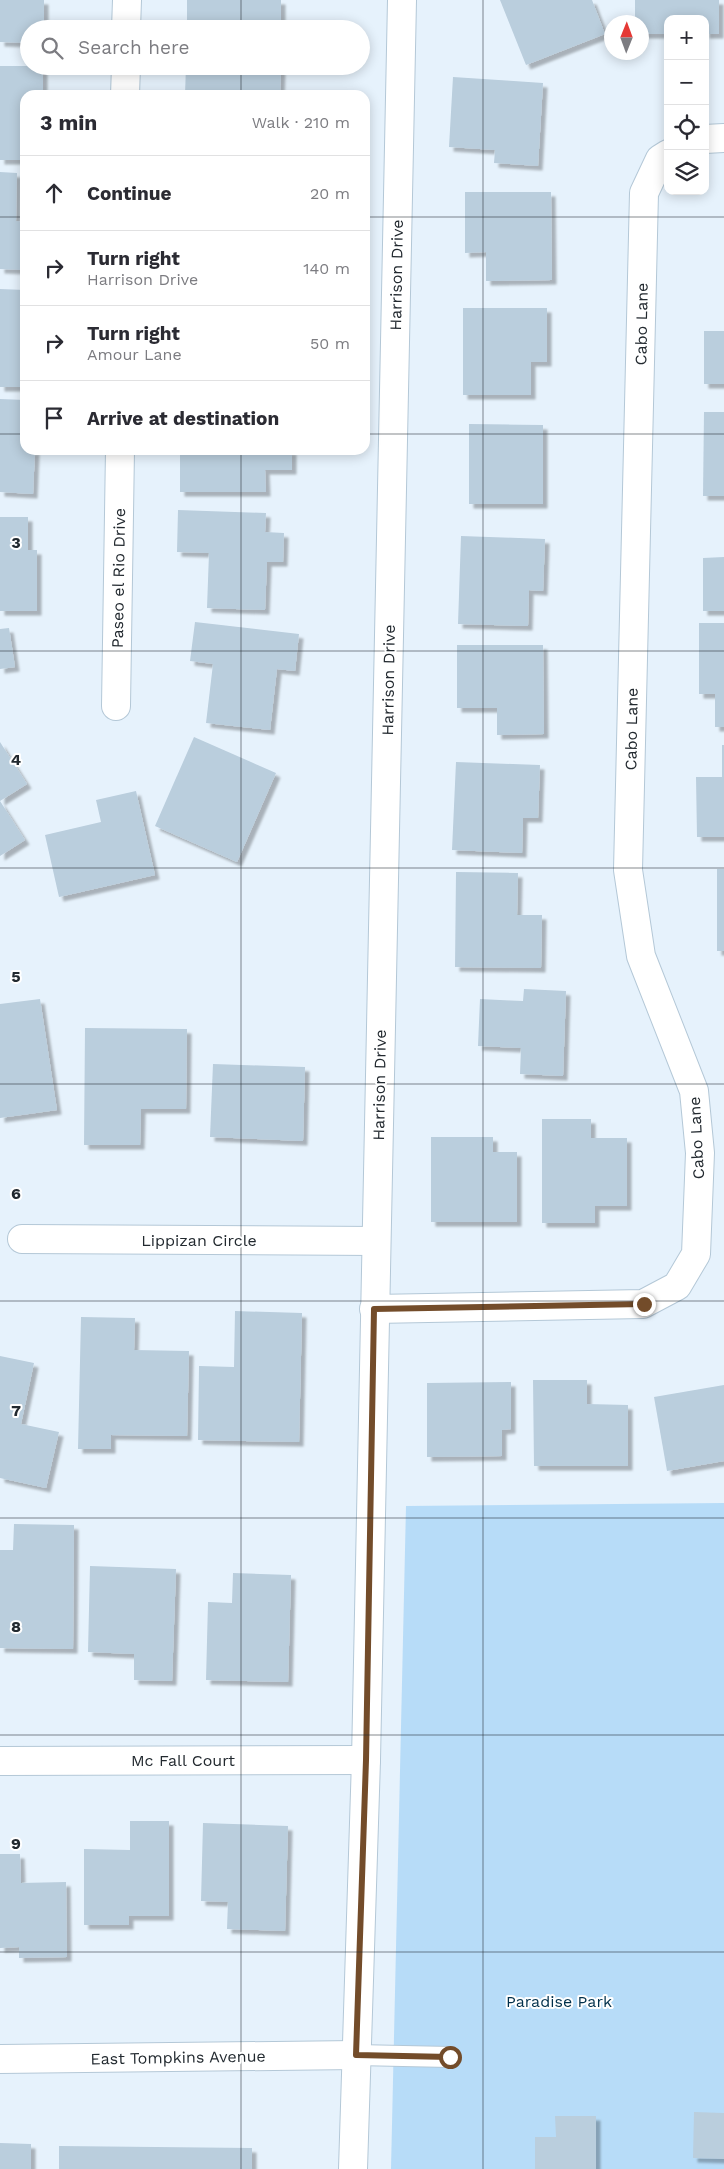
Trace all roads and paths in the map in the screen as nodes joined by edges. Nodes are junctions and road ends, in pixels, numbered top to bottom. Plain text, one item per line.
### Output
1 (127, 0) edge
2 (402, 0) edge
3 (126, 20) edge
4 (126, 75) edge
5 (125, 90) edge
6 (724, 138) edge
7 (709, 139) edge
8 (664, 157) edge
9 (120, 455) edge
10 (116, 706) dead end
11 (22, 1239) dead end
12 (376, 1241) junction
13 (374, 1309) junction
14 (366, 1760) junction
15 (0, 1761) edge
16 (356, 2055) junction
17 (450, 2057) dead end
18 (0, 2059) edge
19 (353, 2169) edge

1 - 3 street
2 - 12 street, Harrison Drive
4 - 5 street
6 - 7 street
8 - 13 street, Cabo Lane
9 - 10 street, Paseo el Rio Drive
11 - 12 street, Lippizan Circle
12 - 13 street, Harrison Drive
13 - 14 street, Harrison Drive
14 - 15 street, Mc Fall Court
14 - 16 street, Harrison Drive
16 - 17 lane
16 - 18 street, East Tompkins Avenue
16 - 19 street, Harrison Drive

